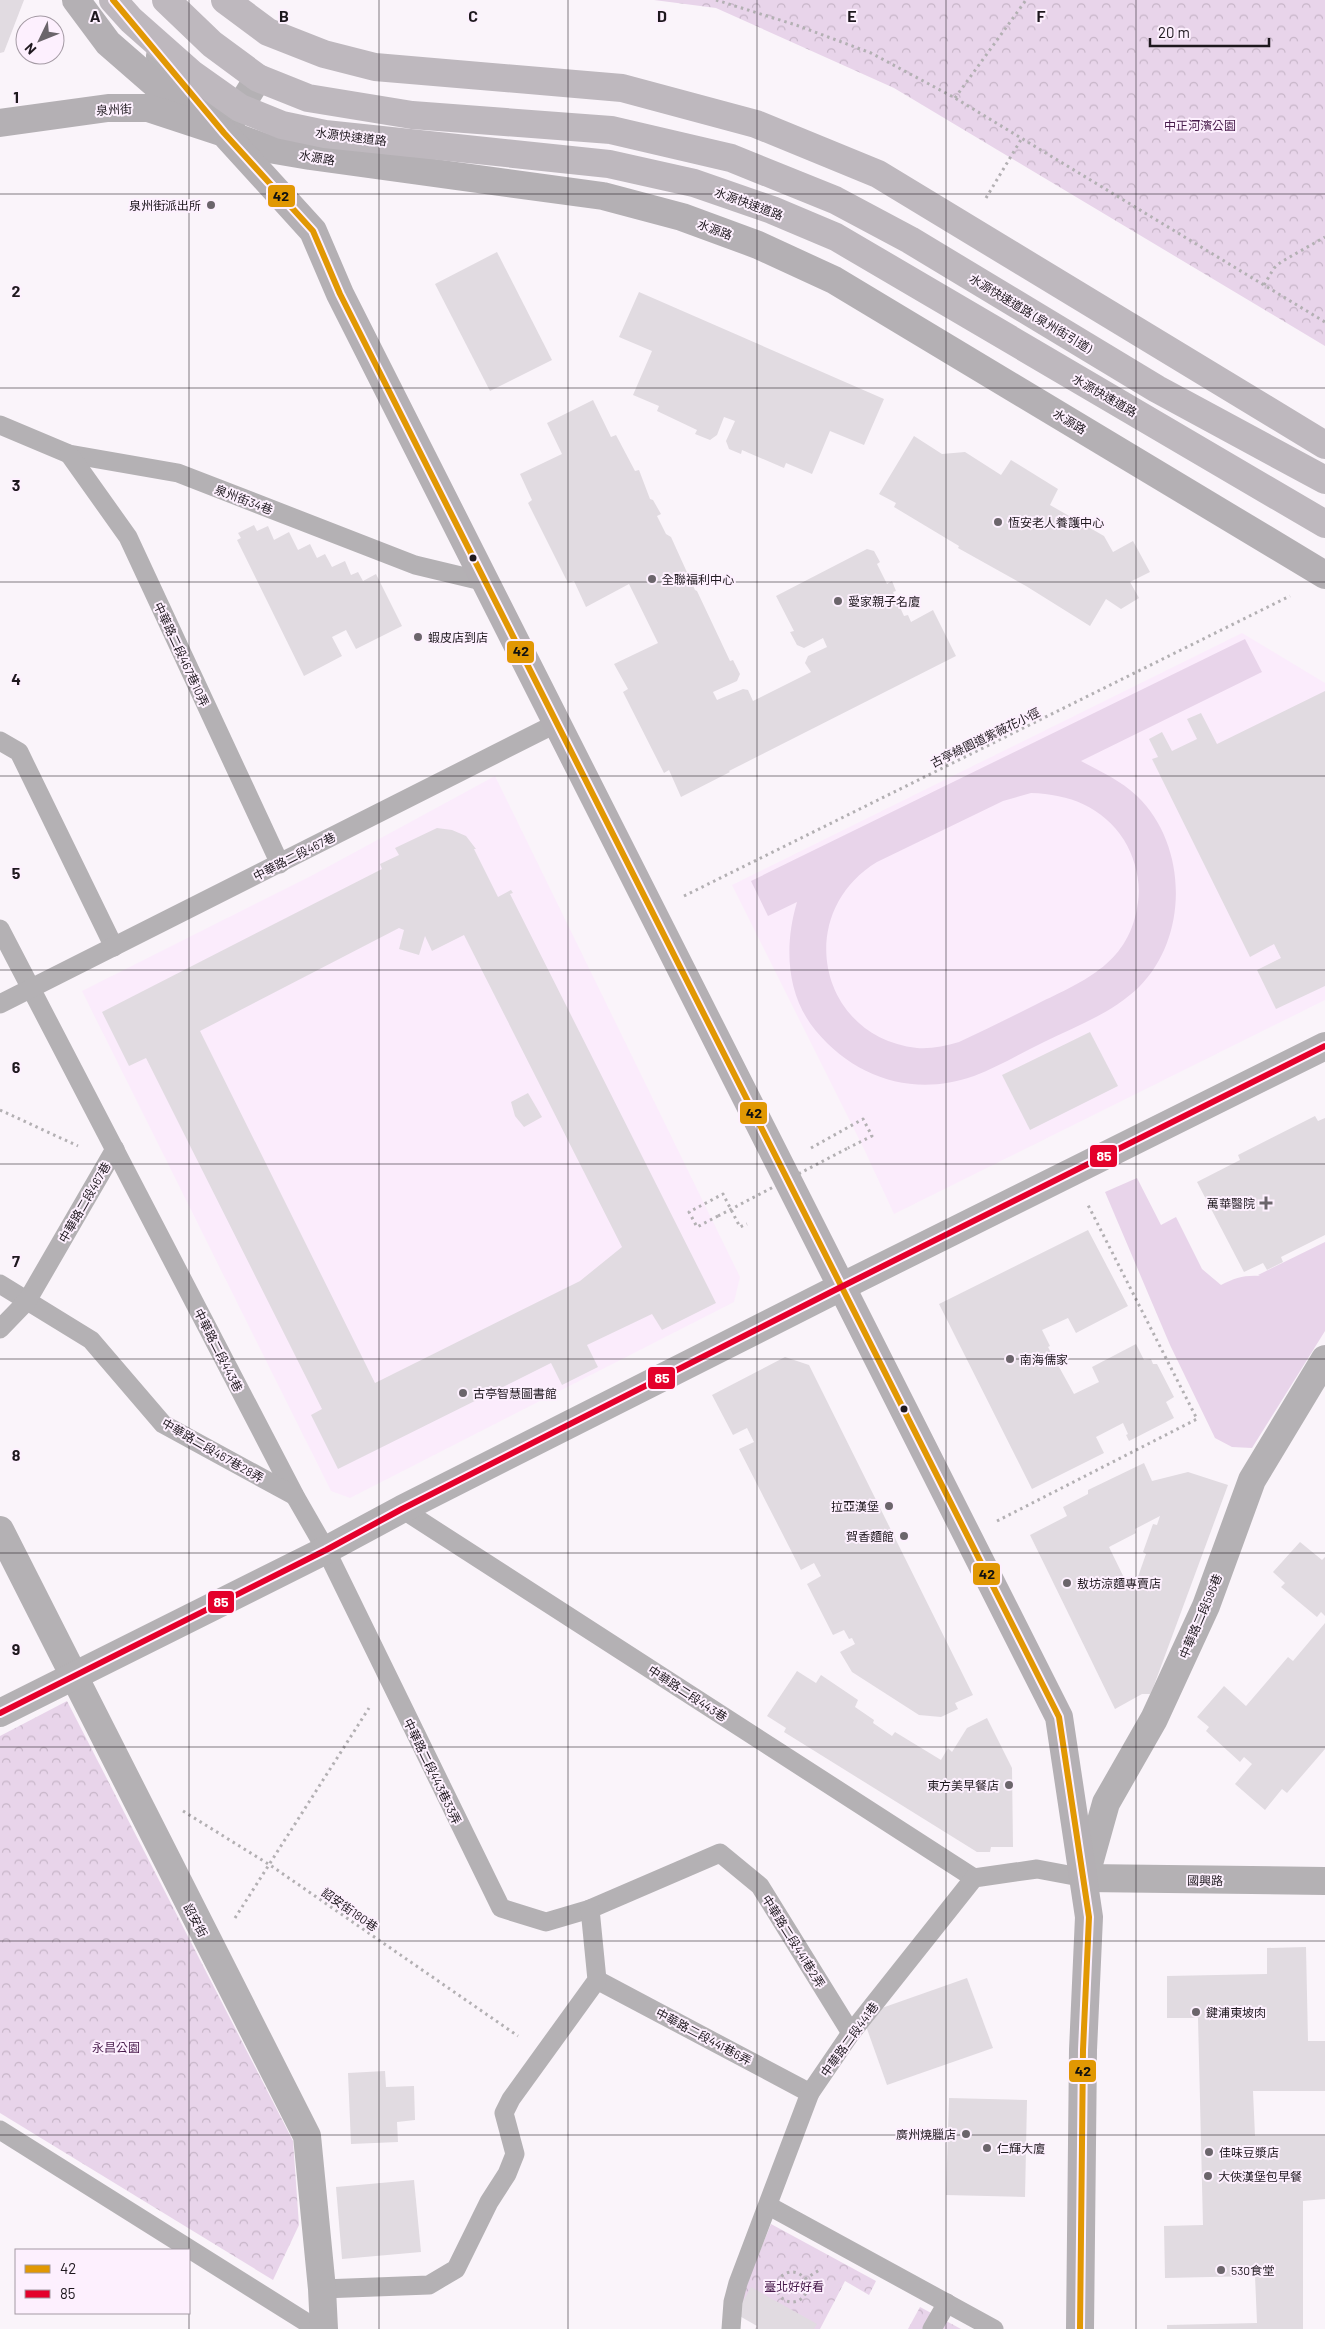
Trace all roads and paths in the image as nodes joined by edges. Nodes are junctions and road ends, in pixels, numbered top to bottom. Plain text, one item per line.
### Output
1 (76, 0) edge
2 (113, 0) edge
3 (225, 0) edge
4 (716, 0) edge
5 (1026, 0) edge
6 (168, 2) edge
7 (131, 20) junction
8 (258, 78) junction
9 (955, 98) junction
10 (240, 108) junction
11 (0, 123) edge
12 (224, 133) junction
13 (1022, 138) junction
14 (968, 228) junction
15 (1325, 237) edge
16 (1264, 285) junction
17 (1325, 322) edge
18 (0, 425) edge
19 (1325, 445) edge
20 (69, 454) junction
21 (1325, 480) edge
22 (1325, 524) edge
23 (1325, 575) edge
24 (486, 582) junction
25 (1298, 591) dead end
26 (557, 723) junction
27 (0, 741) edge
28 (280, 864) junction
29 (652, 912) junction
30 (0, 929) edge
31 (114, 947) junction
32 (30, 988) junction
33 (0, 1004) edge
34 (1325, 1046) edge
35 (0, 1110) edge
36 (115, 1149) junction
37 (804, 1151) dead end
38 (809, 1159) dead end
39 (813, 1168) dead end
40 (1071, 1172) junction
41 (747, 1224) dead end
42 (0, 1284) edge
43 (841, 1286) junction
44 (27, 1301) junction
45 (0, 1329) edge
46 (1325, 1359) edge
47 (295, 1496) junction
48 (402, 1508) junction
49 (0, 1530) edge
50 (968, 1536) junction
51 (326, 1550) junction
52 (74, 1676) junction
53 (387, 1679) junction
54 (0, 1713) edge
55 (137, 1803) junction
56 (270, 1865) junction
57 (974, 1878) junction
58 (1084, 1878) junction
59 (1325, 1881) edge
60 (590, 1909) junction
61 (213, 1952) junction
62 (597, 1980) junction
63 (851, 2033) junction
64 (544, 2053) junction
65 (810, 2093) junction
66 (0, 2130) edge
67 (769, 2206) junction
68 (190, 2249) edge
69 (190, 2249) edge
70 (787, 2273) joint
71 (322, 2289) junction
72 (947, 2303) junction
73 (317, 2329) edge
74 (324, 2329) edge
75 (731, 2329) edge
76 (932, 2329) edge
77 (994, 2329) edge
78 (1080, 2329) edge

1 - 12 street, 水源路
2 - 7 highway, 水源快速道路
3 - 14 highway
4 - 9 path
5 - 9 path
6 - 8 highway
7 - 10 highway, 水源快速道路
7 - 12 street, 水源快速道路
8 - 10 street
8 - 21 highway, 水源快速道路 (泉州街引道)
9 - 13 path
10 - 12 street
10 - 22 highway, 水源快速道路
11 - 12 street, 泉州街
12 - 23 street, 水源路
12 - 24 street
13 - 14 path
13 - 16 path
14 - 19 highway
15 - 16 path
16 - 17 path
18 - 20 lane, 泉州街34巷
20 - 24 lane, 泉州街34巷
20 - 28 lane, 中華路二段467巷10弄
24 - 26 street
25 - 29 path, 古亭綠園道紫薇花小徑
26 - 28 lane, 中華路二段467巷
26 - 29 street
27 - 31 lane
28 - 31 lane, 中華路二段467巷
29 - 43 street
30 - 32 lane
31 - 32 lane, 中華路二段467巷
32 - 33 lane, 中華路二段467巷
32 - 36 lane, 中華路二段467巷
34 - 40 street
35 - 36 path
36 - 44 lane, 中華路二段467巷
36 - 47 lane, 中華路二段443巷
37 - 41 path, bridge
38 - 39 path, bridge
40 - 43 street
40 - 50 path
42 - 44 lane, 中華路二段467巷28弄
43 - 48 street
43 - 50 street
44 - 45 lane, 中華路二段467巷
44 - 47 lane, 中華路二段467巷28弄
46 - 58 street, 中華路二段596巷
47 - 51 lane, 中華路二段443巷
48 - 51 street
48 - 57 lane, 中華路二段443巷
49 - 52 street, 詔安街
50 - 58 street
51 - 52 street
51 - 53 lane, 中華路二段443巷33弄
52 - 54 street
52 - 55 street, 詔安街
53 - 56 path
53 - 60 lane, 中華路二段443巷33弄
55 - 56 path, 詔安街180巷
55 - 61 street, 詔安街
56 - 61 path
56 - 64 path, 詔安街180巷
57 - 58 lane
57 - 63 lane, 中華路二段441巷
58 - 59 street, 國興路
58 - 78 street
60 - 62 lane
60 - 63 lane, 中華路二段441巷2弄
61 - 71 street, 詔安街
62 - 64 lane
62 - 65 lane, 中華路二段441巷6弄
63 - 65 lane, 中華路二段441巷
64 - 71 lane
65 - 67 lane, 中華路二段441巷
66 - 69 lane
67 - 72 lane
67 - 75 lane, 中華路二段441巷
68 - 73 lane
70 - 70 path
71 - 74 street, 詔安街
72 - 76 lane
72 - 77 lane

